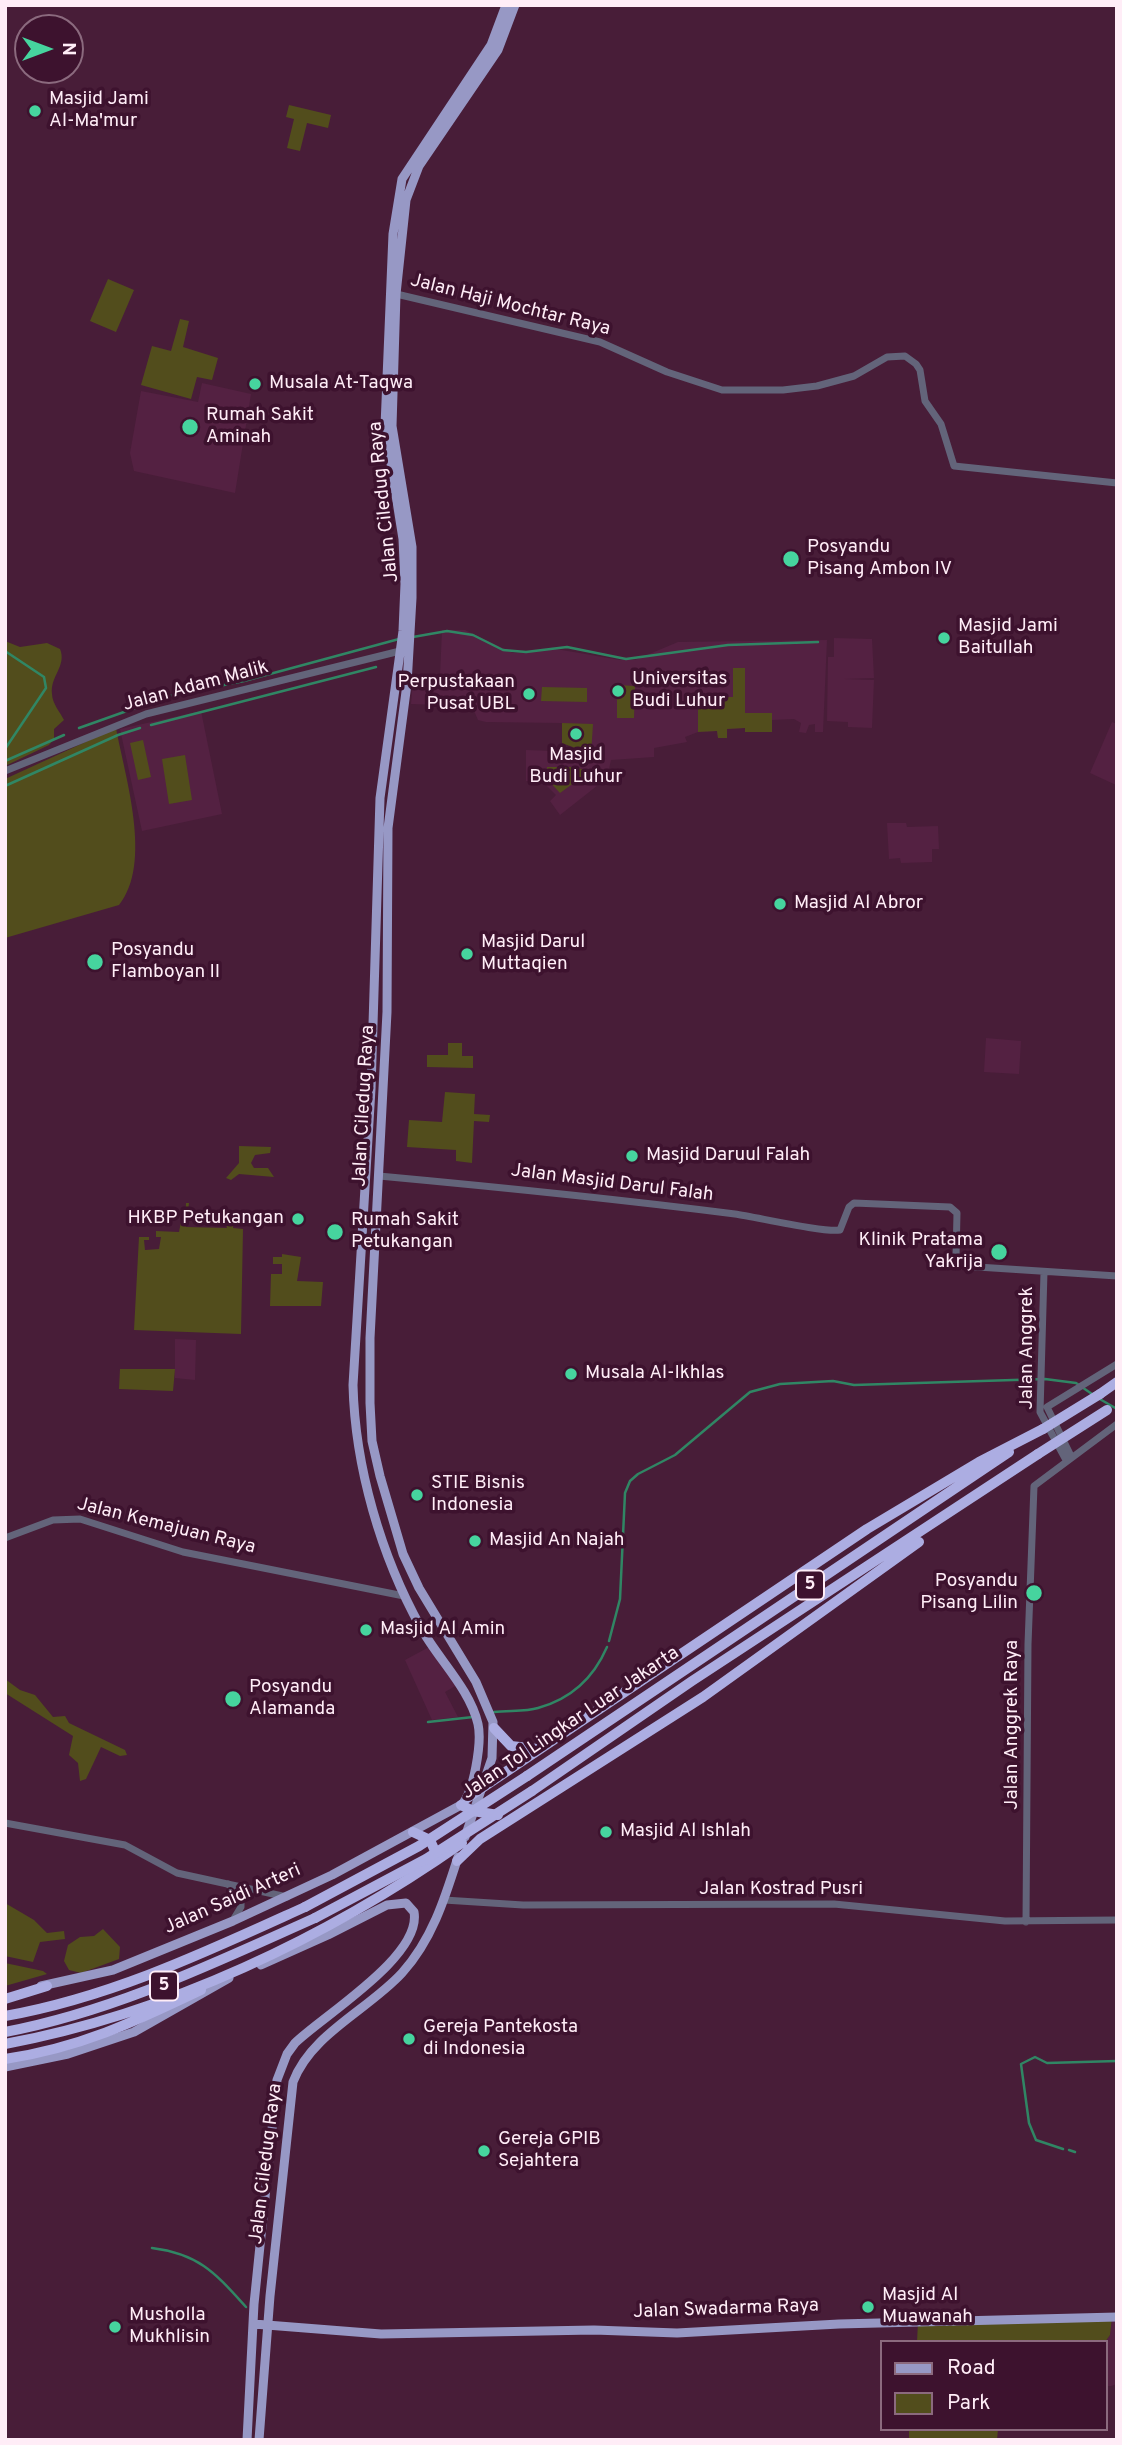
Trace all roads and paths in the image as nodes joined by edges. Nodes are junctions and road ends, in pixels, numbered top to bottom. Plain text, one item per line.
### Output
1 (506, 5) edge
2 (515, 5) edge
3 (392, 293) junction
4 (1117, 483) edge
5 (405, 648) junction
6 (394, 683) junction
7 (407, 684) junction
8 (5, 771) edge
9 (379, 1176) junction
10 (362, 1224) junction
11 (376, 1226) junction
12 (361, 1238) junction
13 (376, 1238) junction
14 (1044, 1272) junction
15 (1117, 1276) edge
16 (1117, 1364) edge
17 (369, 1367) junction
18 (353, 1368) junction
19 (1117, 1382) edge
20 (1112, 1406) edge
21 (1117, 1424) edge
22 (1043, 1429) junction
23 (1069, 1458) junction
24 (931, 1526) junction
25 (5, 1538) edge
26 (409, 1567) junction
27 (395, 1573) junction
28 (404, 1596) junction
29 (470, 1674) junction
30 (458, 1684) junction
31 (494, 1728) junction
32 (537, 1749) junction
33 (507, 1772) junction
34 (480, 1789) junction
35 (464, 1801) junction
36 (473, 1811) junction
37 (444, 1814) junction
38 (517, 1814) junction
39 (5, 1823) edge
40 (414, 1832) junction
41 (463, 1843) junction
42 (457, 1861) junction
43 (423, 1870) junction
44 (225, 1881) junction
45 (287, 1897) junction
46 (444, 1900) junction
47 (1117, 1920) edge
48 (233, 1921) junction
49 (1026, 1922) junction
50 (226, 1979) junction
51 (47, 1986) junction
52 (5, 1993) edge
53 (5, 1999) edge
54 (5, 2016) edge
55 (5, 2032) edge
56 (5, 2044) edge
57 (5, 2059) edge
58 (5, 2067) edge
59 (269, 2309) junction
60 (1117, 2317) edge
61 (254, 2320) junction
62 (268, 2324) junction
63 (286, 2325) junction
64 (267, 2336) junction
65 (249, 2396) junction
66 (262, 2397) junction
67 (247, 2440) edge
68 (259, 2440) edge

1 - 3 main road, Jalan Ciledug Raya
2 - 3 main road, Jalan Ciledug Raya
3 - 4 street, Jalan Haji Mochtar Raya
3 - 5 main road, Jalan Ciledug Raya
5 - 6 main road, Jalan Ciledug Raya
5 - 7 main road, Jalan Ciledug Raya
5 - 8 street, Jalan Adam Malik
6 - 7 main road
6 - 10 main road, Jalan Ciledug Raya
7 - 9 main road, Jalan Ciledug Raya
9 - 11 main road, Jalan Ciledug Raya
9 - 14 street, Jalan Masjid Darul Falah
10 - 11 main road
10 - 12 main road, Jalan Ciledug Raya
11 - 13 main road, Jalan Ciledug Raya
12 - 13 main road
12 - 18 main road, Jalan Ciledug Raya
13 - 17 main road, Jalan Ciledug Raya
14 - 15 street
14 - 23 street, Jalan Anggrek
16 - 23 street
17 - 18 main road
17 - 26 main road, Jalan Ciledug Raya
18 - 27 main road, Jalan Ciledug Raya
19 - 22 highway, Jalan Tol Lingkar Luar Jakarta / 5, bridge
20 - 24 highway, Jalan Tol Lingkar Luar Jakarta / 5, bridge
21 - 23 street, Jalan Anggrek Raya
22 - 32 highway
22 - 54 highway, Jalan Tol Lingkar Luar Jakarta / 5, bridge
23 - 49 street, Jalan Anggrek Raya
24 - 38 highway
24 - 55 highway, Jalan Tol Lingkar Luar Jakarta / 5, bridge
25 - 28 street, Jalan Kemajuan Raya
26 - 27 main road
26 - 29 main road, Jalan Ciledug Raya
27 - 28 main road, Jalan Ciledug Raya
28 - 30 main road, Jalan Ciledug Raya
29 - 30 main road
29 - 31 main road, Jalan Ciledug Raya
30 - 35 main road, Jalan Ciledug Raya
31 - 32 highway
31 - 34 main road, Jalan Ciledug Raya
32 - 33 highway
33 - 34 highway
33 - 38 highway
34 - 35 highway
34 - 36 main road, Jalan Ciledug Raya
35 - 36 highway
35 - 37 main road, Jalan Saidi Arteri
36 - 38 highway
36 - 41 main road, Jalan Ciledug Raya
37 - 40 main road, Jalan Saidi Arteri
37 - 41 main road
38 - 42 highway
39 - 44 street
40 - 43 highway
40 - 45 main road, Jalan Saidi Arteri
41 - 42 main road, Jalan Ciledug Raya
41 - 43 highway
42 - 46 main road, Jalan Ciledug Raya
43 - 56 highway
44 - 45 street
44 - 48 street
45 - 48 main road, Jalan Saidi Arteri
46 - 49 street, Jalan Kostrad Pusri
46 - 59 main road, Jalan Ciledug Raya
47 - 49 street, Jalan Kostrad Pusri
48 - 51 main road, Jalan Saidi Arteri
50 - 57 highway
50 - 58 main road
50 - 61 main road, Jalan Ciledug Raya
51 - 52 main road, Jalan Saidi Arteri
51 - 53 highway
59 - 62 main road, Jalan Ciledug Raya
59 - 63 main road
60 - 63 main road, Jalan Swadarma Raya
61 - 62 main road, Jalan Swadarma Raya
61 - 65 main road, Jalan Ciledug Raya
62 - 63 main road, Jalan Swadarma Raya
62 - 64 main road, Jalan Ciledug Raya
63 - 64 main road
64 - 66 main road, Jalan Ciledug Raya
65 - 66 main road
65 - 67 main road, Jalan Ciledug Raya
66 - 68 main road, Jalan Ciledug Raya

